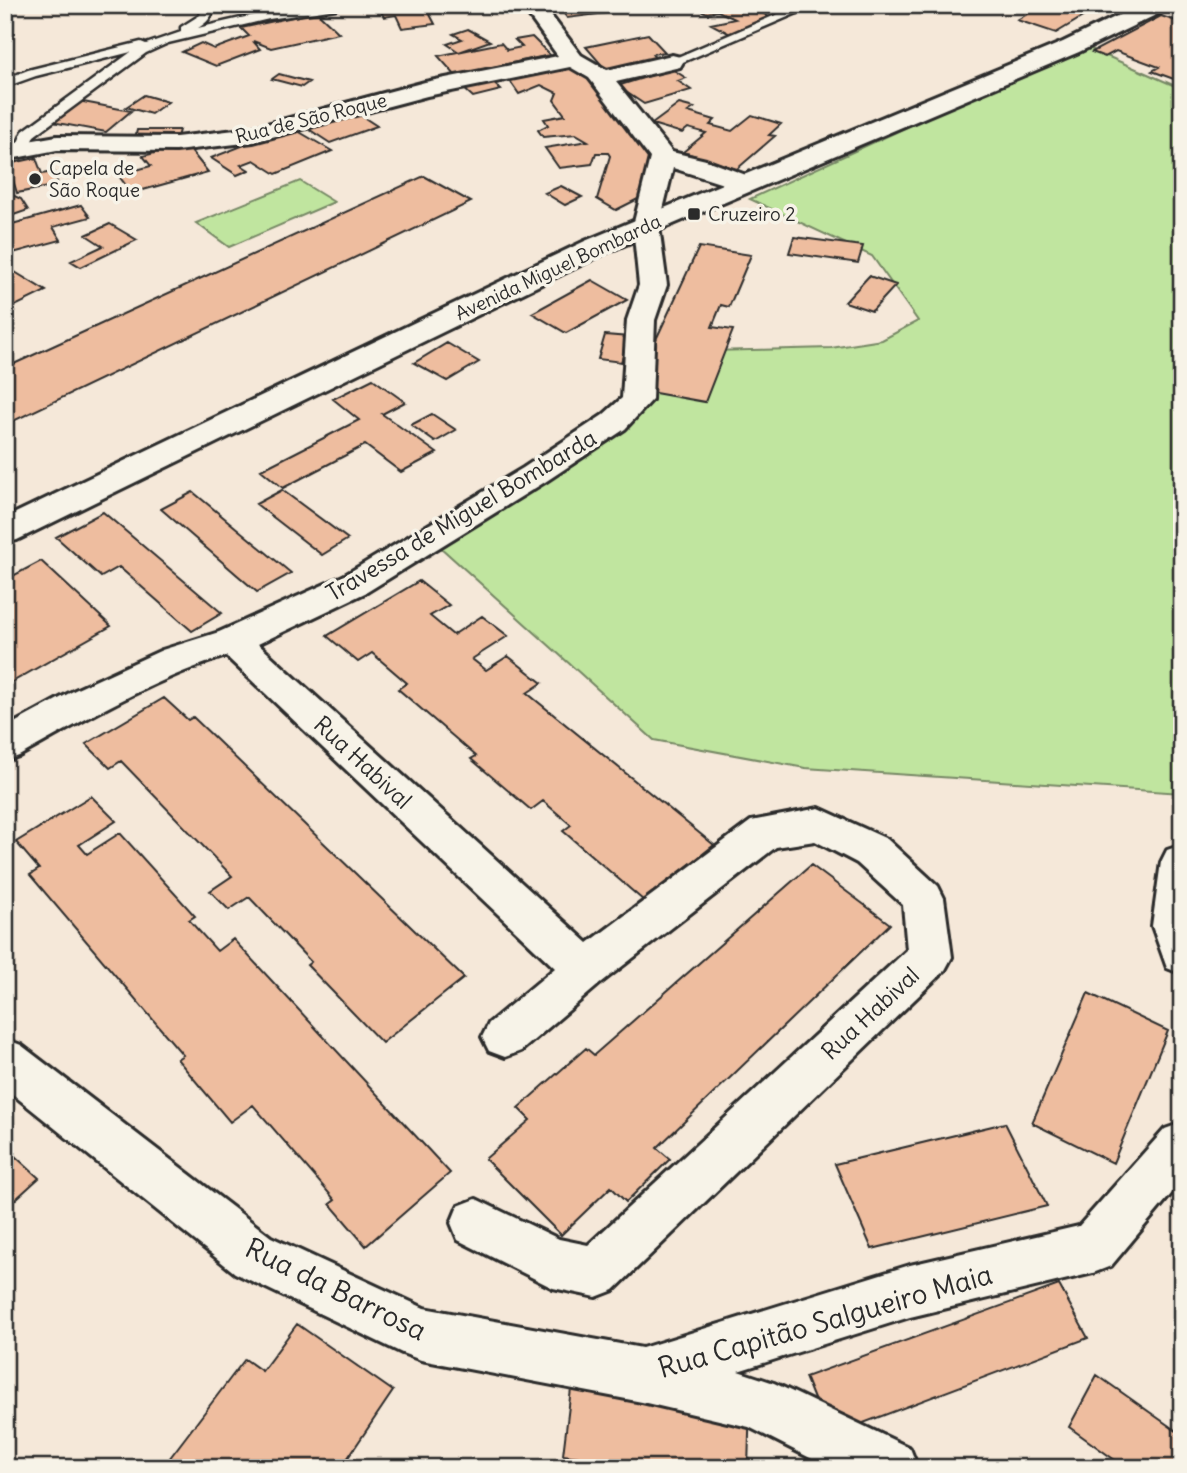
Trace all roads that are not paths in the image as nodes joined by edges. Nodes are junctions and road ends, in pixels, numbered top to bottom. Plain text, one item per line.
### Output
1 (209, 5) edge
2 (312, 5) edge
3 (532, 5) edge
4 (810, 5) edge
5 (1158, 5) edge
6 (334, 6) edge
7 (164, 40) junction
8 (573, 60) junction
9 (672, 62) joint
10 (601, 78) junction
11 (5, 83) edge
12 (14, 150) edge
13 (663, 158) junction
14 (745, 183) junction
15 (646, 226) junction
16 (5, 532) edge
17 (232, 640) junction
18 (5, 746) edge
19 (1182, 862) edge
20 (1182, 955) edge
21 (586, 969) junction
22 (5, 1036) edge
23 (505, 1037) dead end
24 (22, 1073) edge
25 (1182, 1145) edge
26 (476, 1223) dead end
27 (642, 1375) junction
28 (890, 1468) edge

1 - 7 lane
2 - 6 lane
3 - 8 street
4 - 9 lane
5 - 14 street, Avenida Miguel Bombarda
6 - 7 lane
7 - 11 lane
7 - 12 lane
8 - 10 street
8 - 12 street, Rua de São Roque
9 - 10 street
10 - 13 street
13 - 14 street
13 - 15 street
14 - 15 street, Avenida Miguel Bombarda
15 - 16 street, Avenida Miguel Bombarda
15 - 17 street, Travessa de Miguel Bombarda
17 - 18 street, Travessa de Miguel Bombarda
17 - 21 street, Rua Habival
19 - 20 street
21 - 23 street, Rua Habival
21 - 26 street, Rua Habival
22 - 24 street, Rua da Barrosa
24 - 27 street, Rua da Barrosa
25 - 27 street, Rua Capitão Salgueiro Maia
27 - 28 street, Rua Capitão Salgueiro Maia

